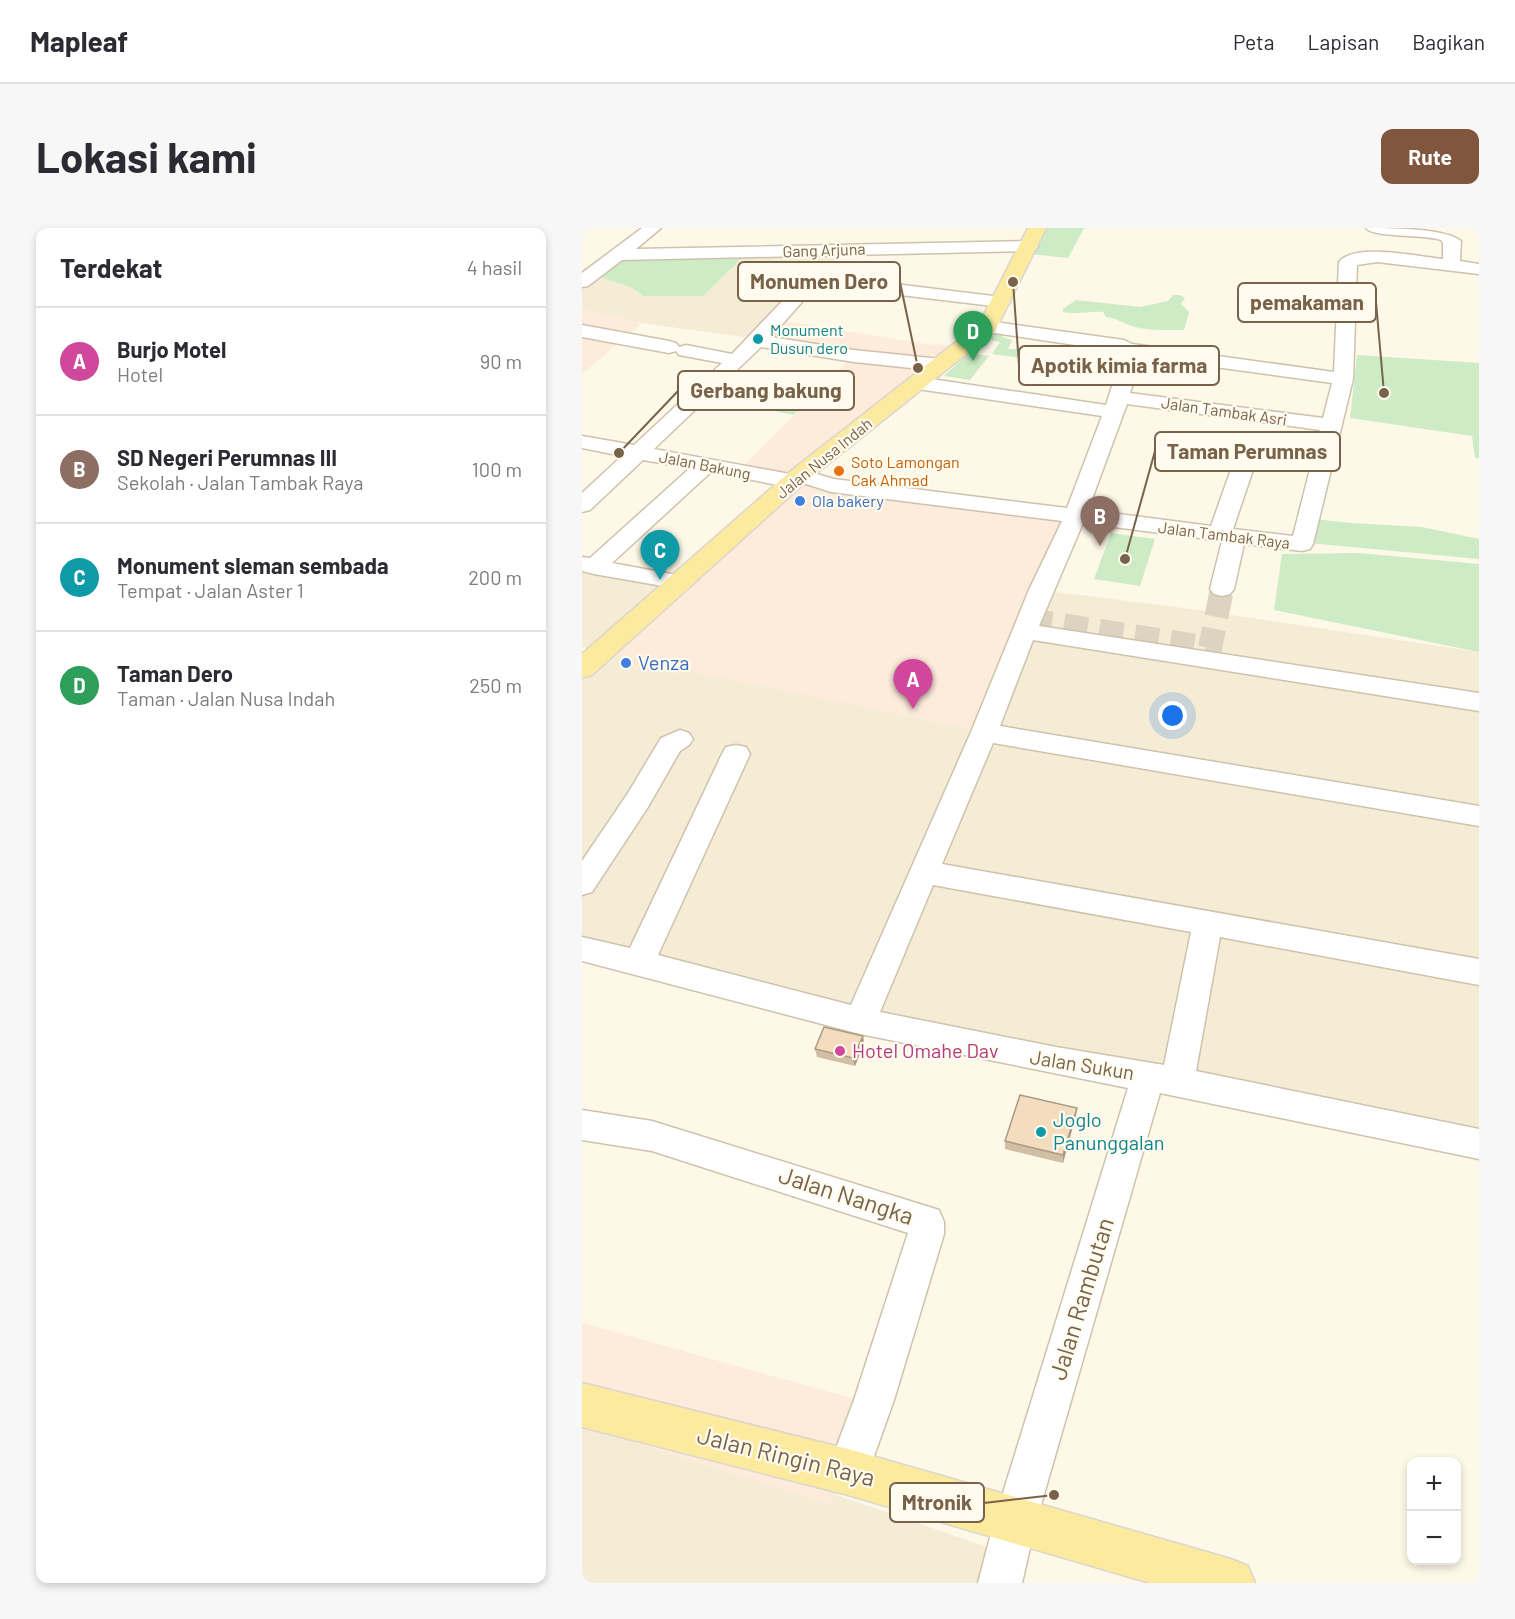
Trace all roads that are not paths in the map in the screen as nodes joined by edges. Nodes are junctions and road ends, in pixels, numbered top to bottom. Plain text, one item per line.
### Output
1 (652, 228) edge
2 (1374, 228) edge
3 (1033, 237) edge
4 (620, 255) junction
5 (1451, 265) junction
6 (1479, 269) edge
7 (582, 282) edge
8 (1001, 302) junction
9 (988, 327) junction
10 (582, 331) edge
11 (757, 341) junction
12 (1129, 348) junction
13 (735, 360) junction
14 (940, 365) junction
15 (1343, 380) junction
16 (918, 383) junction
17 (1116, 405) junction
18 (1330, 425) junction
19 (592, 443) edge
20 (640, 452) junction
21 (1246, 458) dead end
22 (582, 463) edge
23 (705, 466) junction
24 (796, 478) junction
25 (582, 505) edge
26 (1075, 516) junction
27 (1228, 534) junction
28 (588, 565) edge
29 (680, 582) junction
30 (1222, 589) tunnel mouth
31 (1024, 631) junction
32 (587, 659) edge
33 (1479, 702) edge
34 (984, 732) junction
35 (680, 740) dead end
36 (736, 754) dead end
37 (1479, 816) edge
38 (925, 872) junction
39 (582, 884) edge
40 (1208, 922) junction
41 (582, 949) edge
42 (639, 962) junction
43 (1479, 972) edge
44 (860, 1021) junction
45 (1163, 1079) junction
46 (582, 1125) edge
47 (1479, 1144) edge
48 (582, 1405) edge
49 (848, 1472) junction
50 (1015, 1522) junction
51 (1000, 1583) edge
52 (1231, 1583) edge

1 - 4 street
2 - 5 street
3 - 4 street, Gang Arjuna
3 - 8 main road, Jalan Nusa Indah
4 - 7 street
5 - 6 street
5 - 15 street, Jalan Tambak Raya
8 - 9 main road, Jalan Nusa Indah
8 - 11 street
9 - 12 street
9 - 14 main road, Jalan Nusa Indah
10 - 13 street
11 - 13 street
11 - 14 street
12 - 15 street
12 - 17 street
13 - 20 street
14 - 16 main road, Jalan Nusa Indah
15 - 18 street, Jalan Tambak Raya
16 - 17 street, Jalan Tambak Asri
16 - 24 main road, Jalan Nusa Indah
17 - 18 street, Jalan Tambak Asri
17 - 26 street
18 - 27 street, Jalan Tambak Raya
19 - 20 street, Jalan Bakung
19 - 22 street
20 - 23 street, Jalan Bakung
20 - 25 street
21 - 27 street
23 - 24 street, Jalan Bakung
23 - 28 street
24 - 26 street, Jalan Bakung
24 - 29 main road, Jalan Nusa Indah
26 - 27 street, Jalan Tambak Raya
26 - 31 street
27 - 30 street
28 - 29 street
29 - 32 main road, Jalan Nusa Indah
31 - 33 street
31 - 34 street
34 - 37 street
34 - 38 street
35 - 39 street
36 - 42 street
38 - 40 street
38 - 44 street
40 - 43 street
40 - 45 street, Jalan Rambutan
41 - 42 street, Jalan Sukun
42 - 44 street, Jalan Sukun
44 - 45 street, Jalan Sukun
45 - 47 street, Jalan Sukun
45 - 50 street, Jalan Rambutan
46 - 49 street, Jalan Nangka
48 - 49 main road, Jalan Ringin Raya
49 - 50 main road, Jalan Ringin Raya
50 - 51 street, Jalan Rambutan
50 - 52 main road, Jalan Ringin Raya

